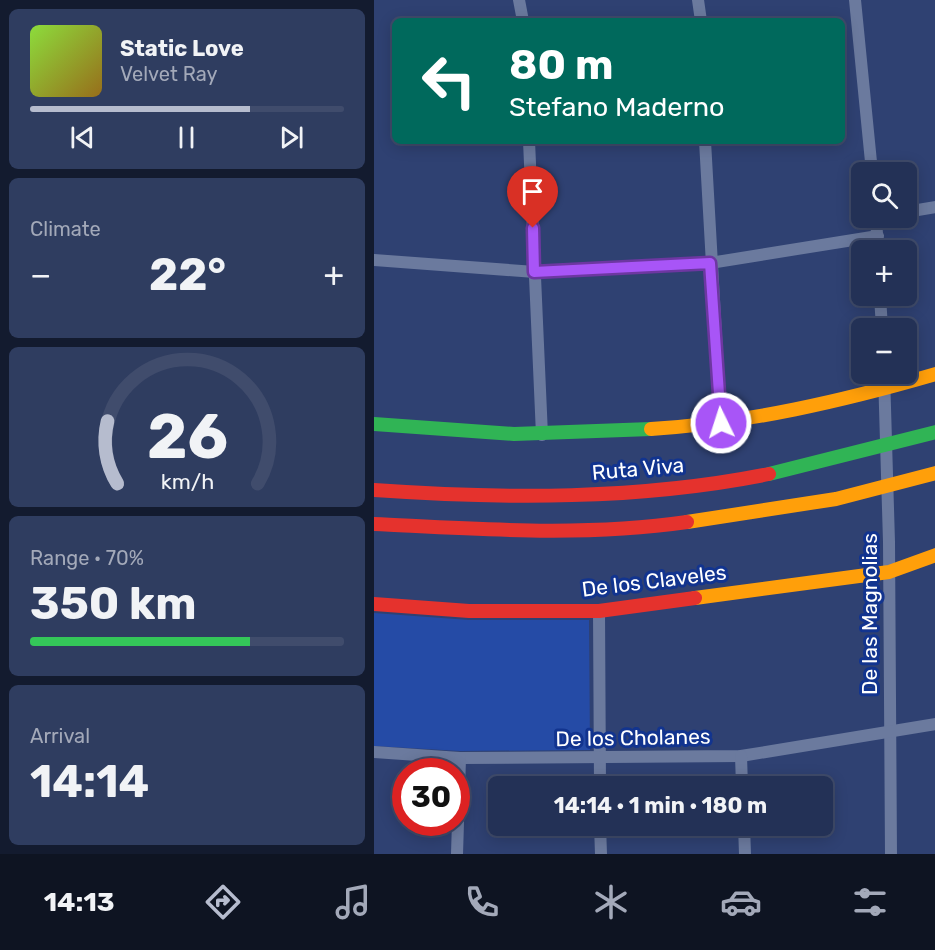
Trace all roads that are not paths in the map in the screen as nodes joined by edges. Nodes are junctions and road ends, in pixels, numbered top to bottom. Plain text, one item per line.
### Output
1 (519, 0) edge
2 (698, 0) edge
3 (855, 0) edge
4 (522, 18) edge
5 (701, 18) edge
6 (529, 144) edge
7 (706, 144) edge
8 (871, 162) edge
9 (935, 207) edge
10 (917, 210) edge
11 (878, 228) edge
12 (878, 236) junction
13 (878, 240) edge
14 (374, 260) edge
15 (710, 263) junction
16 (534, 272) junction
17 (935, 374) edge
18 (885, 384) edge
19 (885, 390) junction
20 (721, 423) junction
21 (374, 424) edge
22 (935, 432) edge
23 (542, 435) junction
24 (935, 473) edge
25 (374, 490) edge
26 (374, 524) edge
27 (935, 555) edge
28 (889, 572) junction
29 (374, 604) edge
30 (599, 611) junction
31 (935, 724) edge
32 (890, 732) junction
33 (374, 752) edge
34 (741, 756) junction
35 (460, 758) edge
36 (470, 758) edge
37 (599, 759) junction
38 (600, 776) edge
39 (742, 776) edge
40 (457, 836) edge
41 (600, 836) edge
42 (744, 836) edge
43 (456, 854) edge
44 (601, 854) edge
45 (745, 854) edge
46 (891, 854) edge

1 - 4 street
2 - 5 street
3 - 8 street
6 - 16 street
7 - 15 street
9 - 10 street
11 - 12 street
12 - 13 street
12 - 15 street
14 - 16 street
15 - 16 street
15 - 20 street
16 - 23 street
17 - 19 main road
18 - 19 street, De las Magnolias
19 - 20 main road
19 - 28 street, De las Magnolias
20 - 23 main road
21 - 23 main road
22 - 25 main road, Ruta Viva
24 - 26 main road
27 - 28 main road, De los Claveles
28 - 30 main road, De los Claveles
28 - 32 street, De las Magnolias
29 - 30 main road, De los Claveles
30 - 37 street
31 - 32 street, De los Cholanes
32 - 34 street, De los Cholanes
32 - 46 street, De las Magnolias
33 - 35 street, De los Cholanes
34 - 37 street, De los Cholanes
34 - 39 street
36 - 37 street, De los Cholanes
37 - 38 street
40 - 43 street
41 - 44 street
42 - 45 street

